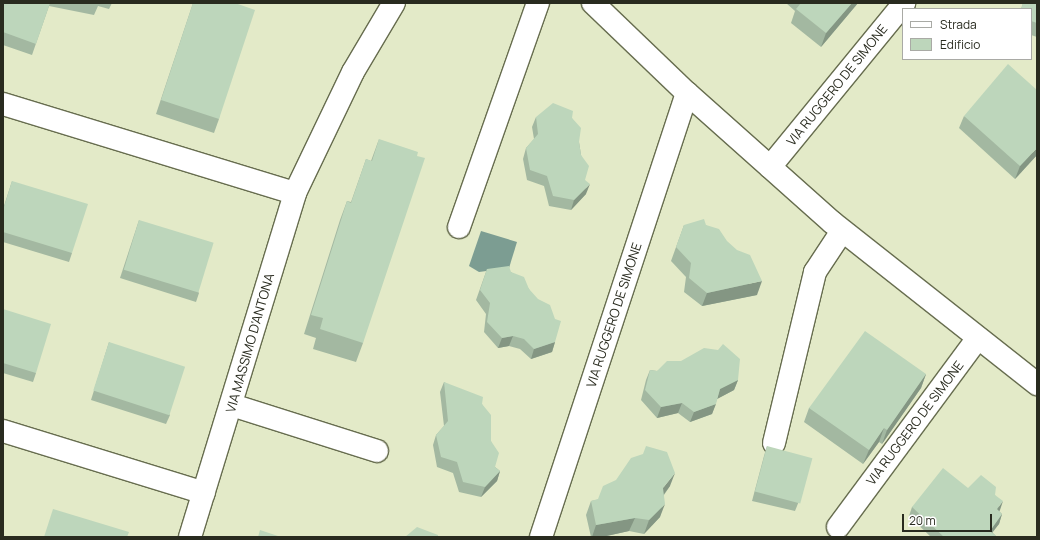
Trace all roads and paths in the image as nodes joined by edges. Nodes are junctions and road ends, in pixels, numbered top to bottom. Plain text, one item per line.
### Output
1 (394, 3) edge
2 (538, 3) edge
3 (593, 3) edge
4 (904, 3) edge
5 (687, 93) junction
6 (3, 104) edge
7 (770, 167) junction
8 (295, 193) junction
9 (459, 227) dead end
10 (842, 231) junction
11 (978, 338) junction
12 (1037, 384) edge
13 (232, 405) junction
14 (3, 431) edge
15 (774, 443) dead end
16 (377, 451) dead end
17 (204, 493) junction
18 (838, 527) dead end
19 (190, 537) edge
20 (541, 537) edge

1 - 8 street, VIA MASSIMO D'ANTONA
2 - 9 street
3 - 5 street
4 - 7 street, VIA RUGGERO DE SIMONE
5 - 7 street
5 - 20 street, VIA RUGGERO DE SIMONE
6 - 8 street
7 - 10 street
8 - 13 street, VIA MASSIMO D'ANTONA
10 - 11 street
10 - 15 street
11 - 12 street
11 - 18 street, VIA RUGGERO DE SIMONE
13 - 16 street
13 - 17 street, VIA MASSIMO D'ANTONA
14 - 17 street
17 - 19 street, VIA MASSIMO D'ANTONA

